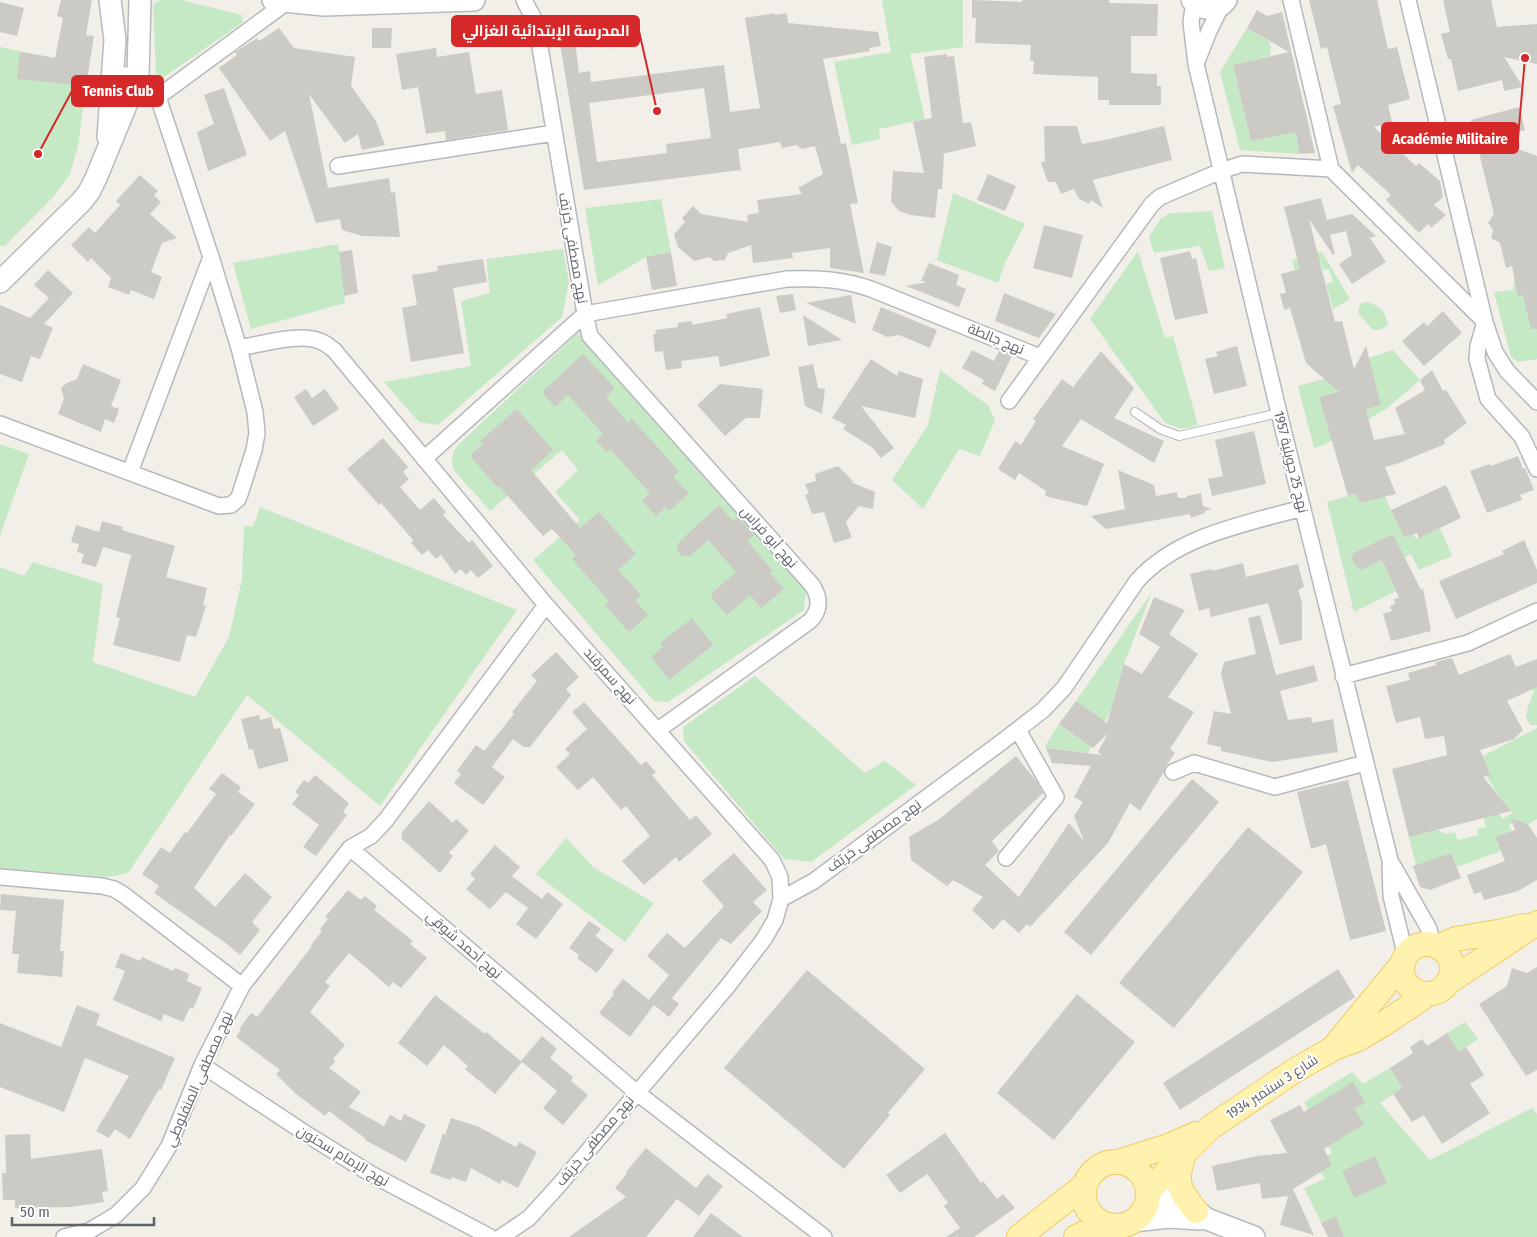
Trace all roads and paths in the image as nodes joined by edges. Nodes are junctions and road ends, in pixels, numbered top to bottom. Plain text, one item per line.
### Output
1 (110, 0) edge
2 (140, 0) edge
3 (474, 0) edge
4 (524, 0) edge
5 (1292, 0) edge
6 (1408, 0) edge
7 (280, 1) edge
8 (1193, 1) edge
9 (1226, 1) edge
10 (1196, 64) junction
11 (113, 74) junction
12 (138, 76) junction
13 (158, 97) junction
14 (554, 133) junction
15 (106, 157) junction
16 (338, 166) dead end
17 (1330, 170) junction
18 (1221, 171) junction
19 (211, 257) junction
20 (0, 282) edge
21 (585, 314) junction
22 (1485, 322) junction
23 (239, 348) junction
24 (1040, 358) junction
25 (1009, 401) dead end
26 (1537, 402) edge
27 (1135, 412) dead end
28 (1279, 413) junction
29 (0, 424) edge
30 (424, 459) junction
31 (1537, 469) edge
32 (130, 472) junction
33 (1302, 508) junction
34 (546, 605) junction
35 (1537, 612) edge
36 (1343, 676) junction
37 (658, 730) junction
38 (1018, 730) junction
39 (1365, 763) junction
40 (1173, 772) dead end
41 (350, 848) junction
42 (1006, 858) dead end
43 (1390, 860) junction
44 (0, 877) edge
45 (781, 899) junction
46 (1537, 923) edge
47 (1436, 946) junction
48 (1404, 960) junction
49 (242, 986) junction
50 (1437, 989) junction
51 (1334, 1048) junction
52 (202, 1065) junction
53 (636, 1092) junction
54 (1211, 1127) junction
55 (1184, 1153) junction
56 (1118, 1162) junction
57 (1085, 1185) junction
58 (1148, 1192) junction
59 (1202, 1215) junction
60 (1122, 1223) junction
61 (64, 1237) edge
62 (490, 1237) edge
63 (501, 1237) edge
64 (824, 1237) edge
65 (1018, 1237) edge
66 (1076, 1237) edge
67 (1254, 1237) edge

1 - 11 main road
2 - 12 main road
3 - 7 main road
4 - 14 street, نهج مصطفى خريّف
5 - 17 street
6 - 22 street
7 - 13 street
8 - 9 main road
8 - 10 street, نهج 25 جويلية 1957
9 - 10 street
10 - 18 street, نهج 25 جويلية 1957
11 - 12 street
11 - 15 main road
12 - 13 street
12 - 15 main road
13 - 19 street
14 - 16 street
14 - 21 street, نهج مصطفى خريّف
15 - 20 main road
17 - 18 street, نهج جالطة
17 - 22 street
18 - 24 street, نهج جالطة
18 - 28 street, نهج 25 جويلية 1957
19 - 23 street
19 - 32 street
21 - 24 street, نهج جالطة
21 - 30 street, نهج مصطفى خريّف
21 - 37 street, نهج أبو فراس
22 - 26 street
22 - 31 street
23 - 30 street, نهج سمرقند
23 - 32 street
24 - 25 street
27 - 28 lane
28 - 33 street, نهج 25 جويلية 1957
29 - 32 street
30 - 34 street, نهج سمرقند
33 - 36 street, نهج 25 جويلية 1957
33 - 38 street, نهج مصطفى خريّف
34 - 37 street, نهج سمرقند
34 - 41 street
35 - 36 street
36 - 39 street, نهج 25 جويلية 1957
37 - 45 street, نهج سمرقند
38 - 42 street
38 - 45 street, نهج مصطفى خريّف
39 - 40 street
39 - 43 street, نهج 25 جويلية 1957
41 - 49 street, نهج مصطفى المنفلوطي
41 - 53 street, نهج أحمد شوقي
43 - 47 street, نهج 25 جويلية 1957
43 - 48 street, نهج 25 جويلية 1957
44 - 49 street
45 - 53 street, نهج مصطفى خريّف
46 - 47 main road
46 - 50 main road
47 - 48 main road
47 - 50 main road
48 - 50 main road
48 - 51 main road
49 - 52 street, نهج مصطفى المنفلوطي
50 - 51 main road
51 - 54 main road, شارع 3 سبتمبر 1934
52 - 61 street, نهج مصطفى المنفلوطي
52 - 62 street, نهج الإمام سحنون
53 - 63 street, نهج مصطفى خريّف
53 - 64 street, نهج أحمد شوقي
54 - 55 main road
54 - 56 main road
55 - 58 main road
55 - 59 main road
56 - 57 main road
56 - 58 main road
57 - 60 main road
57 - 65 main road
58 - 59 main road
58 - 60 main road
59 - 60 main road
59 - 67 main road
60 - 66 main road

